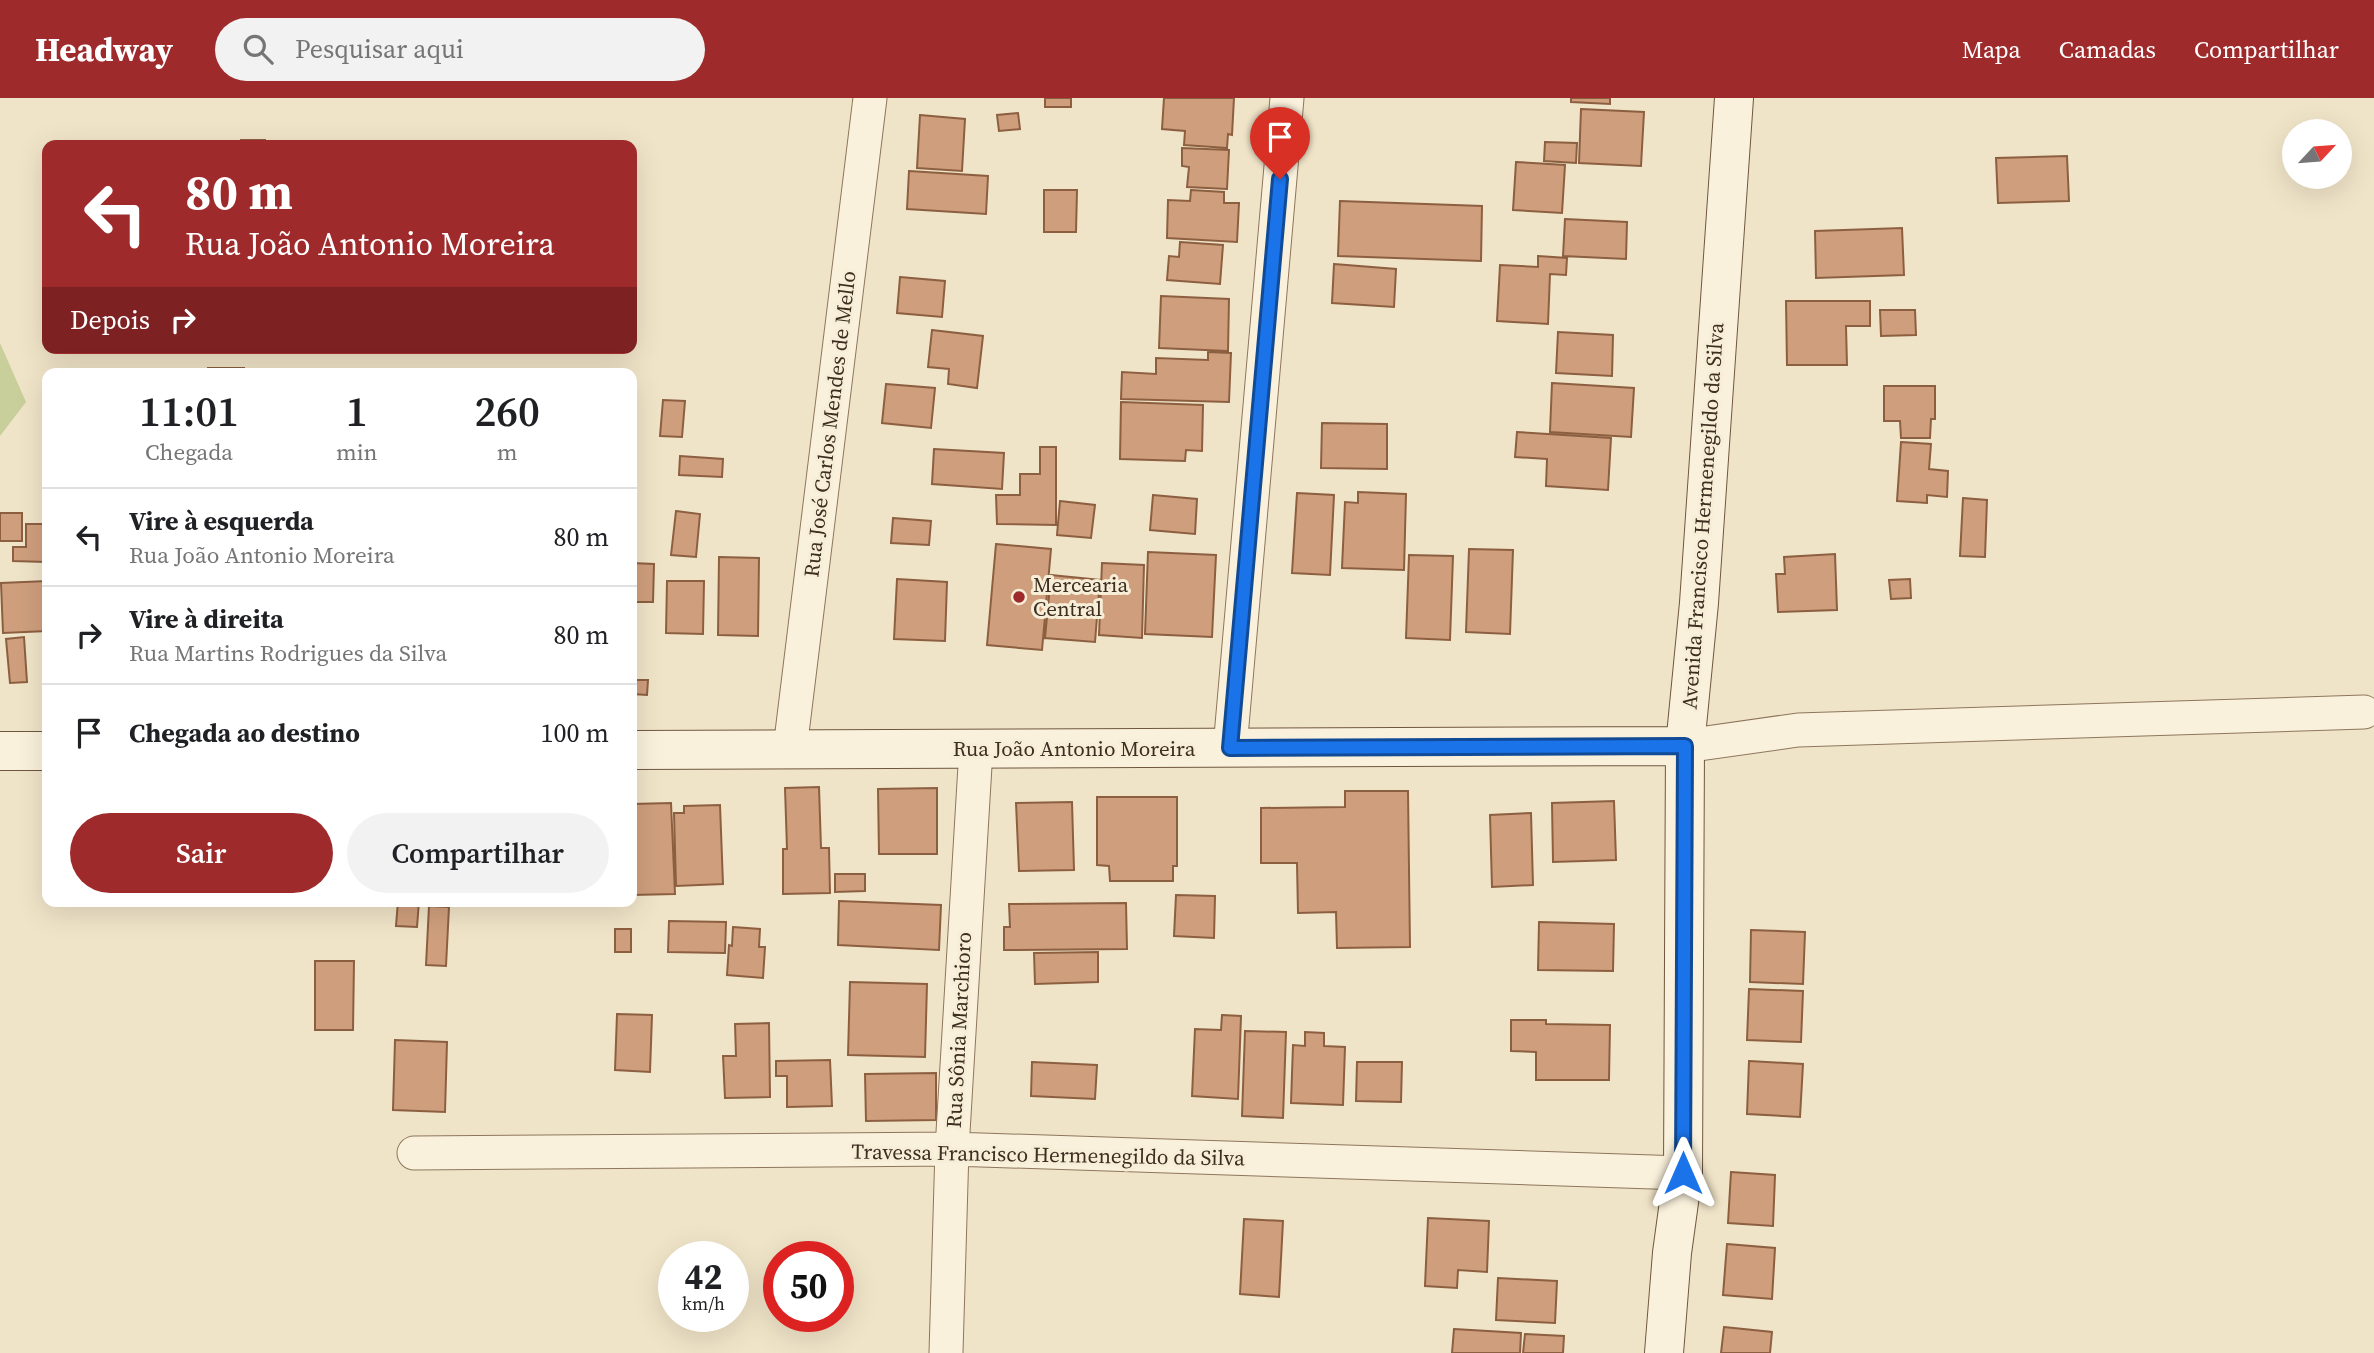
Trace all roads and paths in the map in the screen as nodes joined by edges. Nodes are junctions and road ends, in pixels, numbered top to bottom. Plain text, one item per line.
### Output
1 (870, 98) edge
2 (1287, 98) edge
3 (1734, 98) edge
4 (2364, 712) dead end
5 (1685, 746) junction
6 (1230, 748) junction
7 (790, 749) junction
8 (976, 749) junction
9 (637, 750) edge
10 (0, 751) edge
11 (42, 751) edge
12 (952, 1149) junction
13 (414, 1153) dead end
14 (1683, 1173) junction
15 (946, 1353) edge
16 (1664, 1353) edge

1 - 7 street, Rua José Carlos Mendes de Mello
2 - 6 street
3 - 5 main road, Avenida Francisco Hermenegildo da Silva
4 - 5 street
5 - 6 main road, Rua João Antonio Moreira
5 - 14 main road, Avenida Francisco Hermenegildo da Silva
6 - 8 main road, Rua João Antonio Moreira
7 - 8 main road, Rua João Antonio Moreira
7 - 9 main road, Rua João Antonio Moreira
8 - 12 street, Rua Sônia Marchioro
10 - 11 main road
12 - 13 street, Travessa Francisco Hermenegildo da Silva
12 - 14 street, Travessa Francisco Hermenegildo da Silva
12 - 15 street, Rua Sônia Marchioro
14 - 16 main road, Avenida Francisco Hermenegildo da Silva

